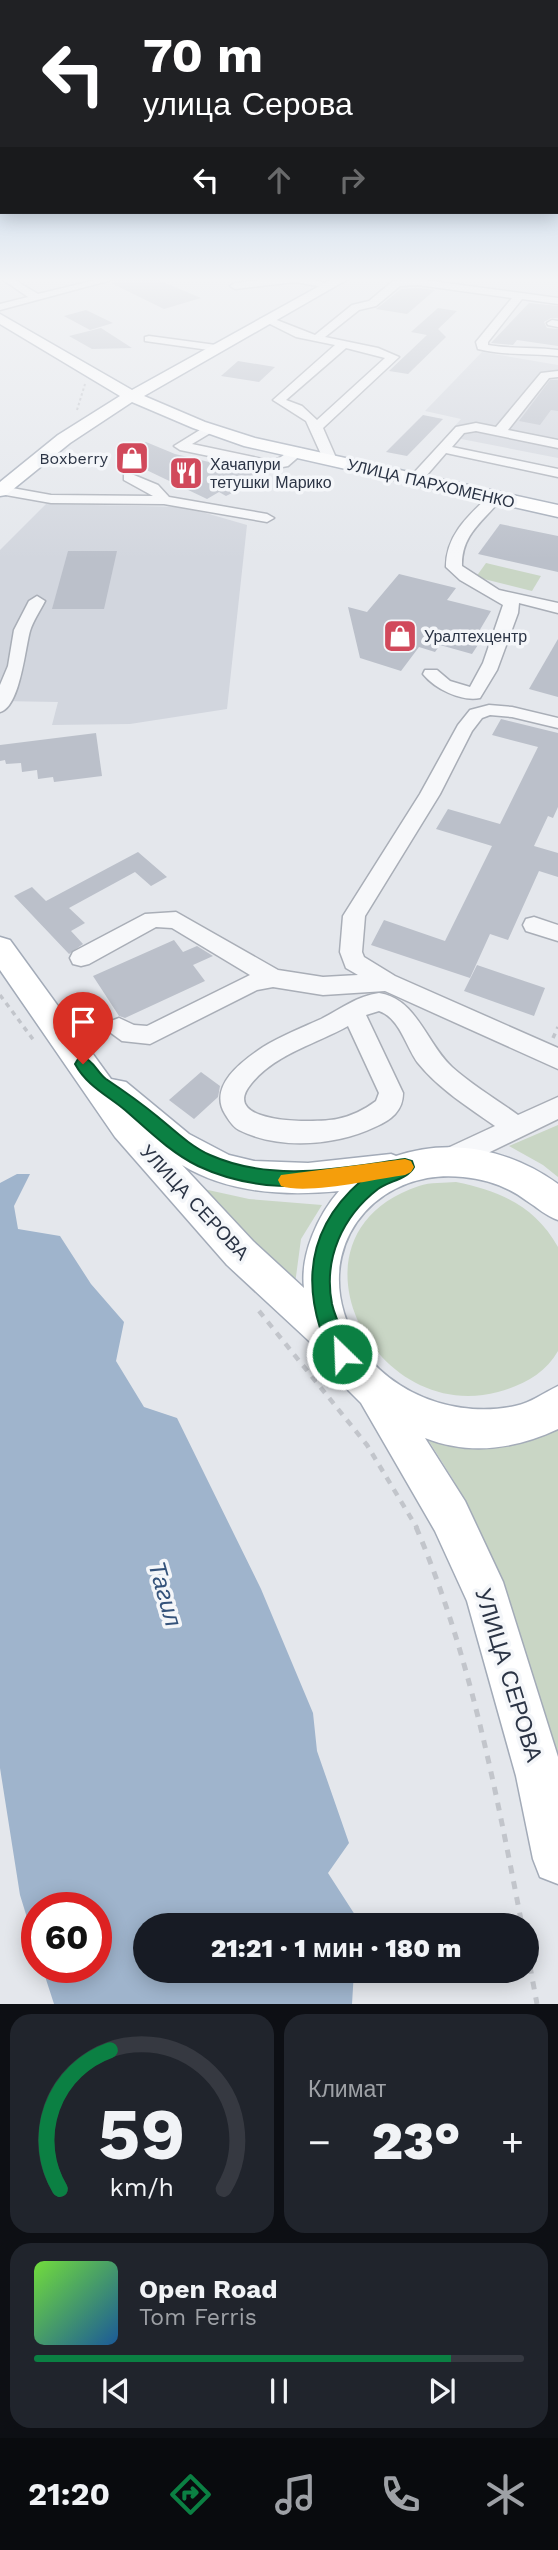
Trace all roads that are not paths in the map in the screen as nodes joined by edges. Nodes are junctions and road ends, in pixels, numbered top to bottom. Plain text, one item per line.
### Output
1 (92, 373) edge
2 (172, 373) edge
3 (310, 373) edge
4 (376, 373) edge
5 (558, 374) edge
6 (131, 396) junction
7 (317, 427) junction
8 (208, 429) junction
9 (500, 431) junction
10 (558, 443) edge
11 (443, 449) junction
12 (297, 452) junction
13 (330, 460) junction
14 (558, 473) edge
15 (130, 477) dead end
16 (415, 480) junction
17 (0, 490) edge
18 (495, 498) junction
19 (164, 500) junction
20 (558, 512) edge
21 (267, 518) dead end
22 (500, 594) junction
23 (37, 601) dead end
24 (558, 608) edge
25 (431, 674) dead end
26 (481, 702) junction
27 (0, 707) edge
28 (558, 723) edge
29 (534, 925) dead end
30 (558, 933) edge
31 (0, 948) edge
32 (81, 958) dead end
33 (273, 978) junction
34 (387, 982) junction
35 (353, 1012) junction
36 (119, 1027) dead end
37 (558, 1059) edge
38 (98, 1082) junction
39 (558, 1107) edge
40 (516, 1127) junction
41 (448, 1160) junction
42 (405, 1167) junction
43 (558, 1205) edge
44 (334, 1340) junction
45 (374, 1392) junction
46 (558, 1406) edge
47 (558, 1859) edge

1 - 6 main road, УЛИЦА ПАРХОМЕНКО
2 - 6 main road
3 - 7 street
4 - 7 street
5 - 9 street
6 - 8 main road, УЛИЦА ПАРХОМЕНКО
6 - 17 main road
7 - 13 street
8 - 12 main road, УЛИЦА ПАРХОМЕНКО
8 - 12 street
9 - 10 street
9 - 11 street
11 - 14 street
11 - 16 street
12 - 13 main road, УЛИЦА ПАРХОМЕНКО
13 - 16 main road, УЛИЦА ПАРХОМЕНКО
15 - 19 street
16 - 18 main road, УЛИЦА ПАРХОМЕНКО
17 - 19 street
18 - 20 main road, УЛИЦА ПАРХОМЕНКО
18 - 22 street
19 - 21 street
22 - 24 street
22 - 26 street
23 - 27 street
25 - 26 street
26 - 28 street
26 - 34 street
29 - 30 street
31 - 38 main road, УЛИЦА СЕРОВА
32 - 33 street
33 - 34 street
33 - 36 street
34 - 37 street
35 - 35 street
35 - 40 street
38 - 42 main road, УЛИЦА СЕРОВА
38 - 44 main road, УЛИЦА СЕРОВА
39 - 40 street
40 - 41 street
41 - 42 main road
41 - 43 main road
42 - 44 main road
44 - 45 main road
45 - 46 main road
45 - 47 main road, УЛИЦА СЕРОВА

